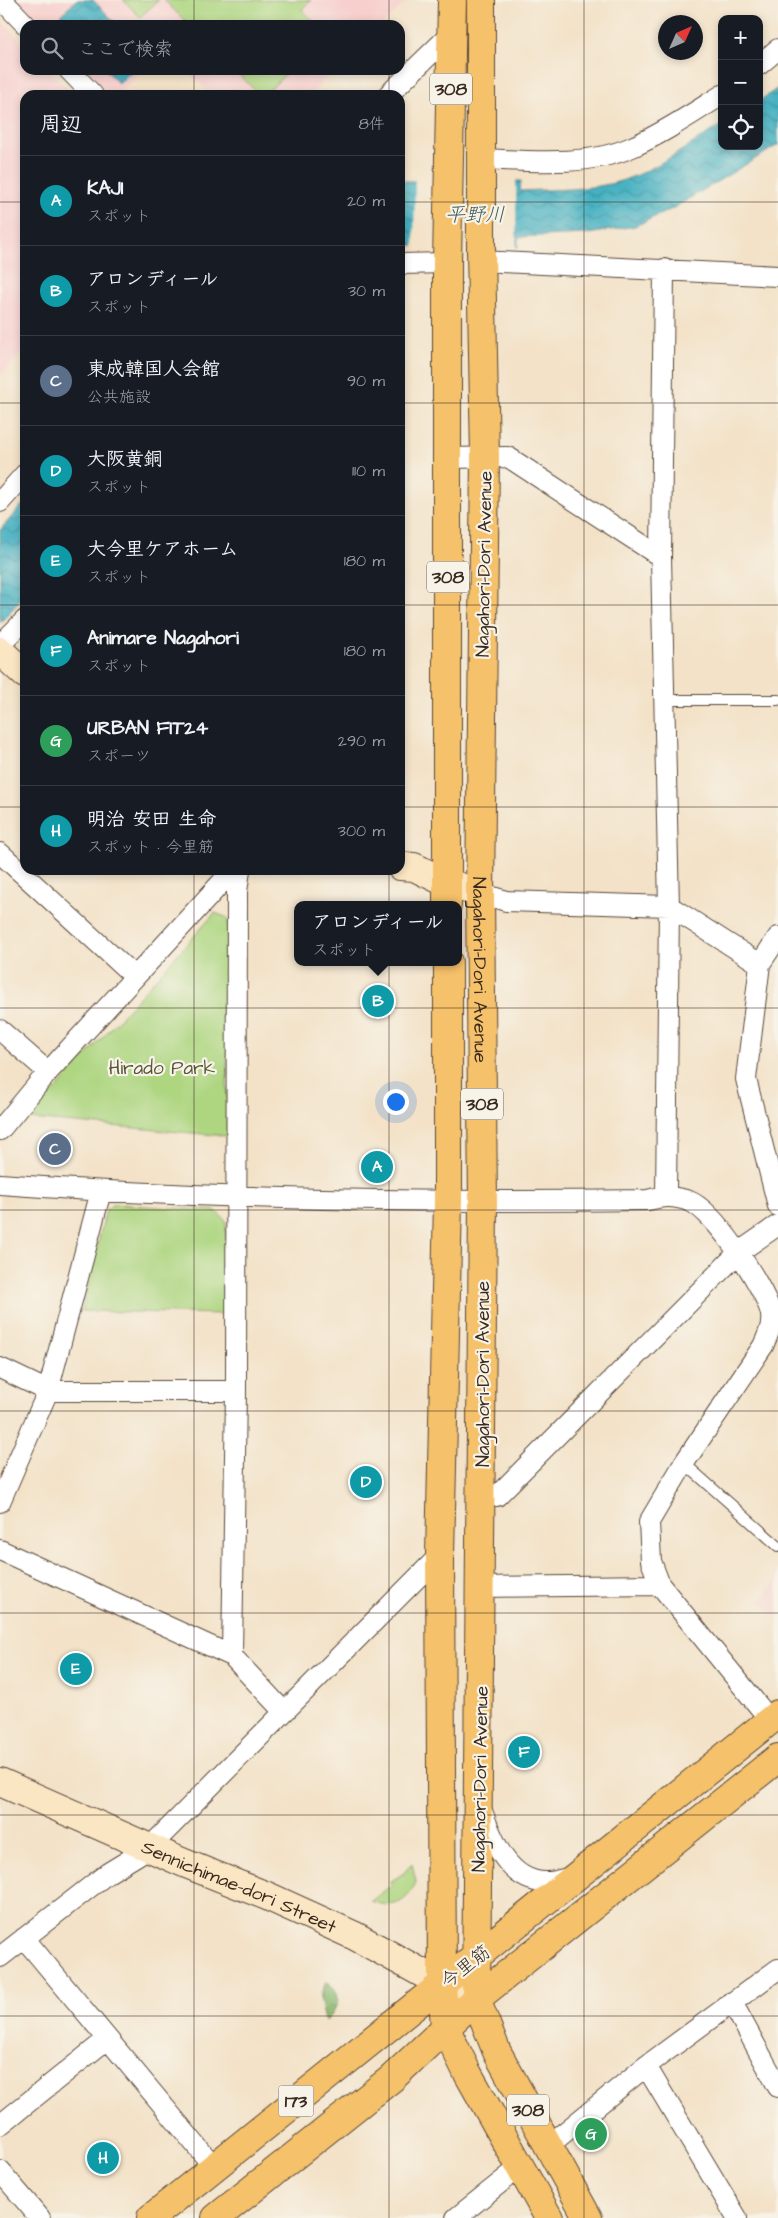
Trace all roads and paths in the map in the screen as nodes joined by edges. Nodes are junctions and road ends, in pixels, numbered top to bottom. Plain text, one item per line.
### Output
1 (2, 0) edge
2 (452, 0) edge
3 (481, 0) edge
4 (21, 20) edge
5 (452, 32) junction
6 (778, 49) edge
7 (763, 62) edge
8 (74, 75) edge
9 (88, 90) edge
10 (393, 90) edge
11 (718, 97) edge
12 (481, 168) junction
13 (481, 255) junction
14 (448, 256) junction
15 (405, 263) edge
16 (664, 269) junction
17 (778, 276) edge
18 (484, 457) junction
19 (448, 458) junction
20 (20, 480) edge
21 (0, 502) edge
22 (661, 557) junction
23 (20, 625) edge
24 (0, 645) edge
25 (0, 651) edge
26 (20, 669) edge
27 (664, 700) junction
28 (778, 700) edge
29 (0, 853) edge
30 (405, 866) edge
31 (20, 871) edge
32 (24, 875) edge
33 (228, 875) edge
34 (239, 875) edge
35 (480, 893) junction
36 (447, 894) edge
37 (669, 906) junction
38 (778, 937) edge
39 (760, 964) junction
40 (448, 966) edge
41 (136, 977) junction
42 (0, 1030) edge
43 (48, 1072) junction
44 (0, 1130) edge
45 (0, 1184) edge
46 (102, 1192) junction
47 (666, 1196) junction
48 (236, 1198) junction
49 (448, 1201) junction
50 (483, 1202) junction
51 (778, 1206) edge
52 (778, 1225) edge
53 (739, 1252) junction
54 (0, 1368) edge
55 (48, 1391) junction
56 (236, 1392) junction
57 (684, 1463) junction
58 (481, 1496) junction
59 (0, 1502) edge
60 (778, 1546) edge
61 (0, 1550) edge
62 (440, 1555) junction
63 (660, 1585) junction
64 (481, 1587) junction
65 (232, 1656) junction
66 (284, 1712) junction
67 (774, 1717) edge
68 (778, 1758) edge
69 (0, 1782) edge
70 (479, 1802) junction
71 (149, 1848) junction
72 (578, 1876) junction
73 (24, 1938) junction
74 (0, 1957) edge
75 (477, 1958) junction
76 (778, 1969) edge
77 (442, 1984) junction
78 (476, 1999) junction
79 (732, 2002) junction
80 (445, 2027) junction
81 (106, 2040) junction
82 (646, 2066) junction
83 (778, 2087) edge
84 (0, 2125) edge
85 (548, 2146) junction
86 (520, 2167) junction
87 (214, 2168) junction
88 (0, 2171) edge
89 (40, 2218) edge
90 (151, 2218) edge
91 (216, 2218) edge
92 (456, 2218) edge
93 (549, 2218) edge
94 (588, 2218) edge
95 (737, 2218) edge

1 - 4 street
2 - 5 main road, Nagahori-Dori Avenue / 308
3 - 12 main road, Nagahori-Dori Avenue / 308
5 - 10 street
5 - 14 main road, Nagahori-Dori Avenue / 308
6 - 7 street
8 - 9 street
11 - 12 street
12 - 13 main road, Nagahori-Dori Avenue / 308
13 - 16 street
13 - 18 main road, Nagahori-Dori Avenue / 308
14 - 15 street
14 - 19 main road, Nagahori-Dori Avenue / 308
16 - 17 street
16 - 22 street
18 - 19 street
18 - 22 street
18 - 35 main road, Nagahori-Dori Avenue / 308
19 - 36 main road, Nagahori-Dori Avenue / 308
20 - 21 street
22 - 27 street
23 - 24 street
25 - 26 main road
27 - 28 lane
27 - 37 street
29 - 31 street
30 - 36 main road
32 - 41 street
33 - 41 street
34 - 48 street
35 - 36 main road
35 - 37 street
35 - 50 main road, Nagahori-Dori Avenue / 308
37 - 39 street
37 - 47 street
38 - 39 street
39 - 51 street
40 - 49 main road, Nagahori-Dori Avenue / 308
41 - 43 street
42 - 43 street
43 - 44 street
45 - 46 street
46 - 48 street
46 - 55 street
47 - 50 street
47 - 53 street
48 - 49 street
48 - 56 street
49 - 50 street
49 - 62 main road, Nagahori-Dori Avenue / 308
50 - 58 main road, Nagahori-Dori Avenue / 308
52 - 53 street
53 - 57 street
53 - 58 street
54 - 55 street
55 - 56 street
55 - 59 street
56 - 65 street
57 - 60 lane
57 - 63 street
58 - 64 main road, Nagahori-Dori Avenue / 308
61 - 65 street
62 - 66 street
62 - 77 main road, Nagahori-Dori Avenue / 308
63 - 64 street
63 - 67 street
64 - 70 main road, Nagahori-Dori Avenue / 308
65 - 66 street
66 - 71 street
67 - 72 main road, 今里筋
68 - 78 main road, 今里筋
69 - 71 main road, Sennichimae-dori Street
70 - 72 street
70 - 75 main road, Nagahori-Dori Avenue / 308
71 - 73 street
71 - 77 main road, Sennichimae-dori Street
72 - 75 main road, 今里筋
73 - 74 street
73 - 81 street
75 - 77 main road, 今里筋
75 - 78 main road, Nagahori-Dori Avenue / 308
76 - 79 street
77 - 78 main road, Sennichimae-dori Street
77 - 80 main road, 308
77 - 87 main road, 今里筋 / 173
78 - 80 main road, 今里筋 / 173
78 - 85 main road, 308
79 - 82 street
79 - 83 street
80 - 86 main road, 308
80 - 91 main road, 今里筋 / 173
81 - 84 street
81 - 87 street
82 - 85 street
82 - 95 street
85 - 94 main road, 308
86 - 92 street
86 - 93 main road, 308
87 - 90 main road, 今里筋 / 173
88 - 89 street

